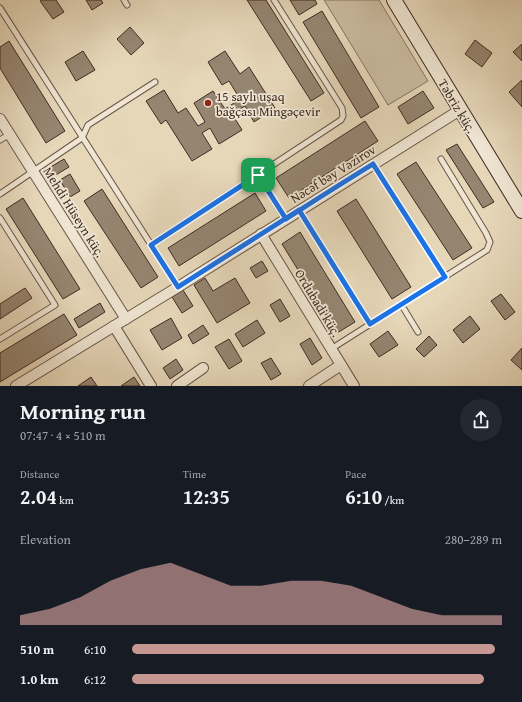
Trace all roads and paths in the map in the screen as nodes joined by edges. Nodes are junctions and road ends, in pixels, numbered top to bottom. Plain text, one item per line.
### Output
1 (274, 0) edge
2 (394, 0) edge
3 (0, 8) edge
4 (155, 82) dead end
5 (460, 110) junction
6 (0, 119) edge
7 (10, 134) junction
8 (82, 138) junction
9 (0, 140) edge
10 (441, 159) dead end
11 (373, 164) junction
12 (32, 171) junction
13 (258, 175) junction
14 (0, 194) edge
15 (299, 210) junction
16 (522, 211) edge
17 (0, 218) edge
18 (286, 219) junction
19 (261, 234) junction
20 (151, 245) junction
21 (445, 277) junction
22 (178, 287) junction
23 (401, 304) junction
24 (126, 319) junction
25 (370, 324) junction
26 (114, 326) junction
27 (418, 332) dead end
28 (0, 339) edge
29 (331, 349) junction
30 (341, 365) junction
31 (203, 368) dead end
32 (16, 386) edge
33 (151, 386) edge
34 (177, 386) edge
35 (309, 386) edge
36 (354, 386) edge

1 - 13 lane
2 - 5 main road, Təbriz küç.
3 - 8 lane
4 - 8 lane
5 - 11 street, Nəcəf bəy Vəzirov
5 - 16 main road, Təbriz küç.
6 - 7 street, Mehdi Hüseyn küç.
7 - 9 lane
7 - 12 street, Mehdi Hüseyn küç.
8 - 12 lane
8 - 20 lane
10 - 21 lane
11 - 15 street, Nəcəf bəy Vəzirov
11 - 21 lane
12 - 14 lane
12 - 24 street, Mehdi Hüseyn küç.
13 - 18 lane
13 - 20 lane
15 - 18 street, Nəcəf bəy Vəzirov
15 - 25 lane
17 - 28 lane
18 - 19 street, Nəcəf bəy Vəzirov
19 - 22 street, Nəcəf bəy Vəzirov
19 - 29 street, Ordubadi küç.
20 - 22 lane
21 - 23 lane
22 - 24 street, Nəcəf bəy Vəzirov
23 - 25 lane
23 - 27 lane
24 - 26 street, Nəcəf bəy Vəzirov
25 - 29 lane
26 - 32 street, Nəcəf bəy Vəzirov
26 - 33 street
29 - 30 street, Ordubadi küç.
30 - 35 street
30 - 36 street, Ordubadi küç.
31 - 34 street

